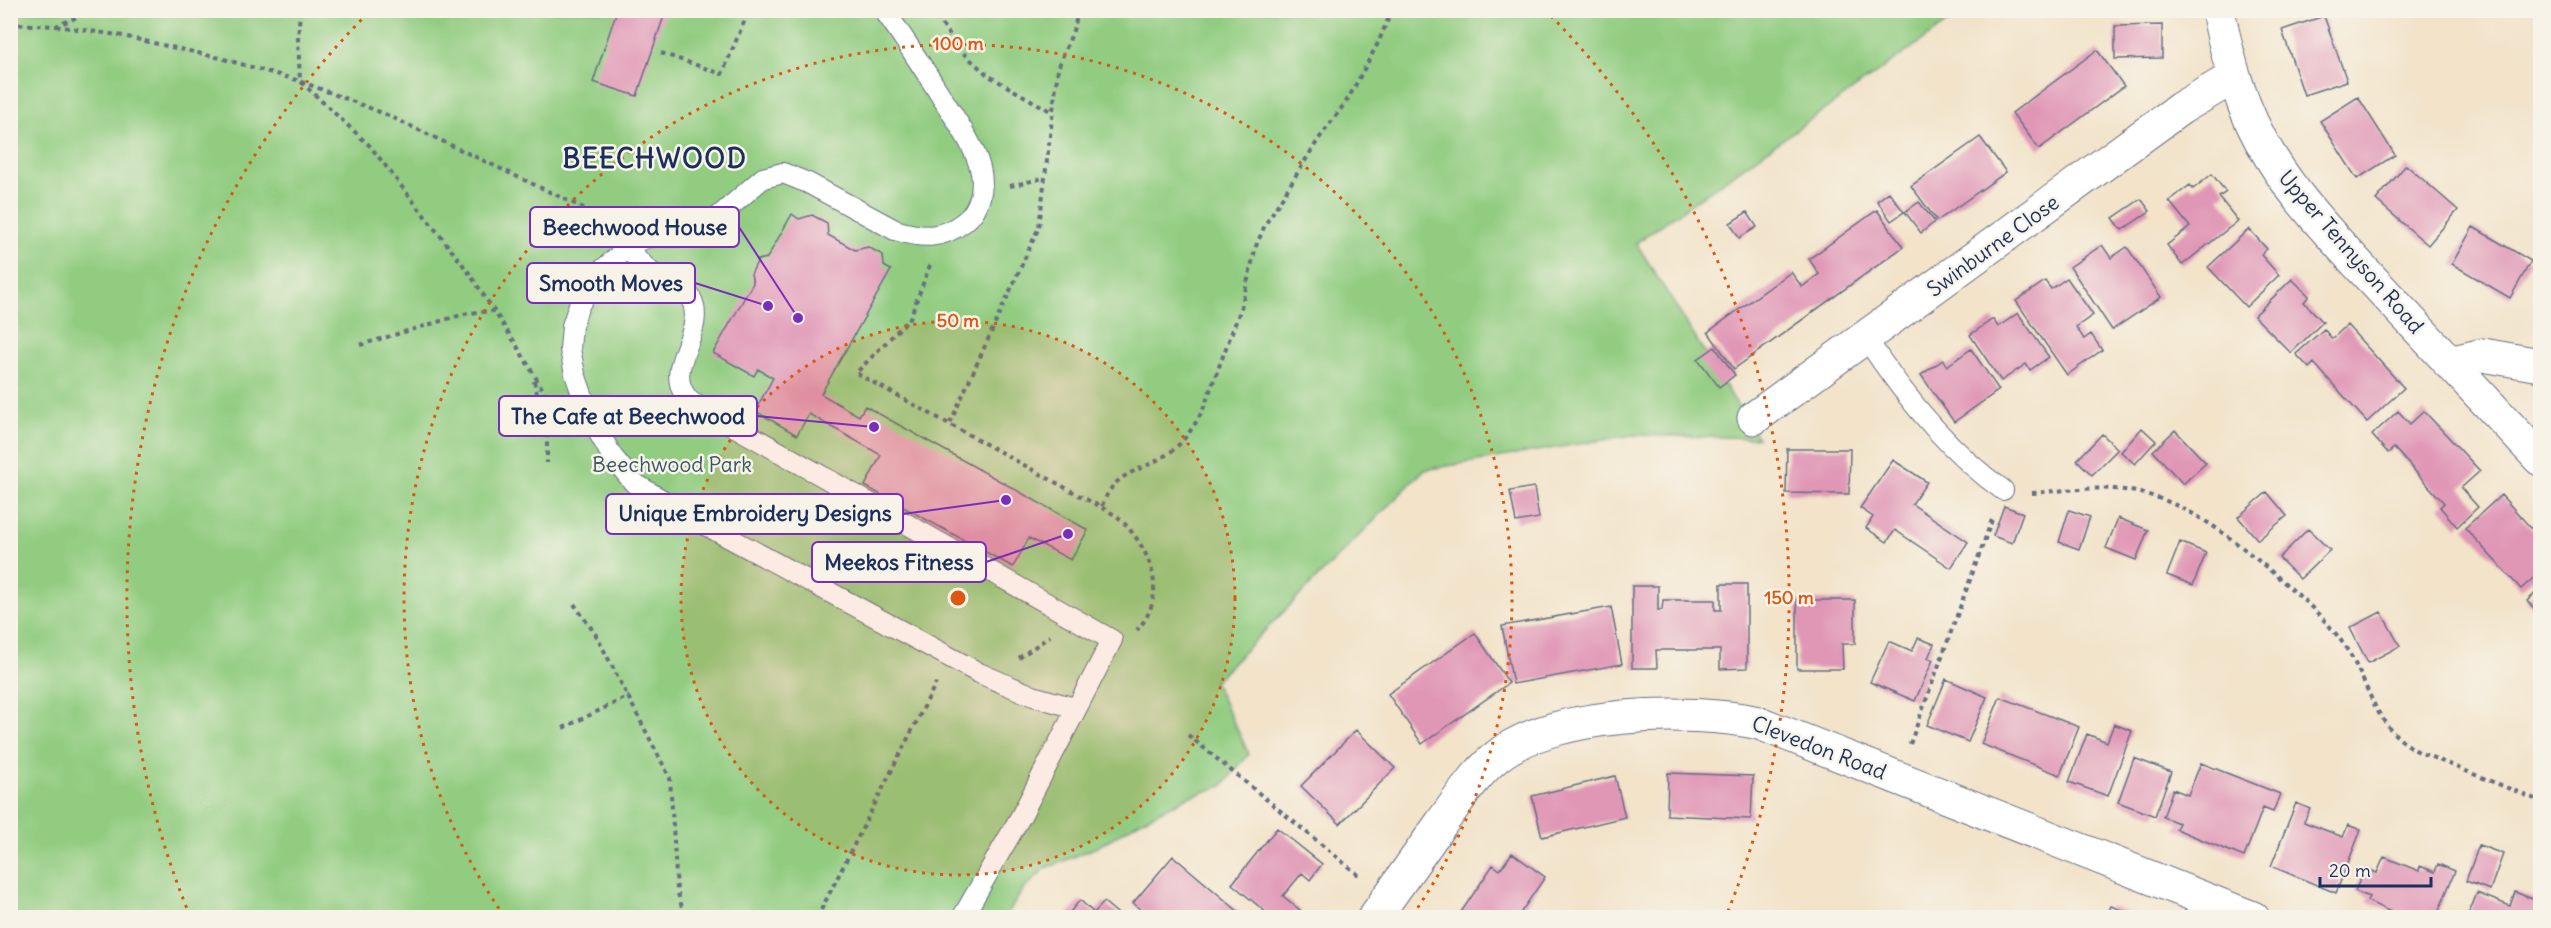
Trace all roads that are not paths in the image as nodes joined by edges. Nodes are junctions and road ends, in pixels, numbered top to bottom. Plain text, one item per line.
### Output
1 (884, 10) edge
2 (2218, 10) edge
3 (2234, 77) junction
4 (627, 247) junction
5 (1866, 338) junction
6 (2449, 363) junction
7 (2541, 365) edge
8 (1754, 418) dead end
9 (2541, 459) edge
10 (2003, 490) road end
11 (1075, 708) junction
12 (1381, 908) edge
13 (962, 918) edge
14 (2253, 918) edge

1 - 4 lane
2 - 3 street, Upper Tennyson Road
3 - 5 street, Swinburne Close
3 - 6 street, Upper Tennyson Road
4 - 11 lane
4 - 11 lane
5 - 8 street, Swinburne Close
5 - 10 lane
6 - 7 street
6 - 9 street, Upper Tennyson Road
11 - 13 lane
12 - 14 street, Clevedon Road

